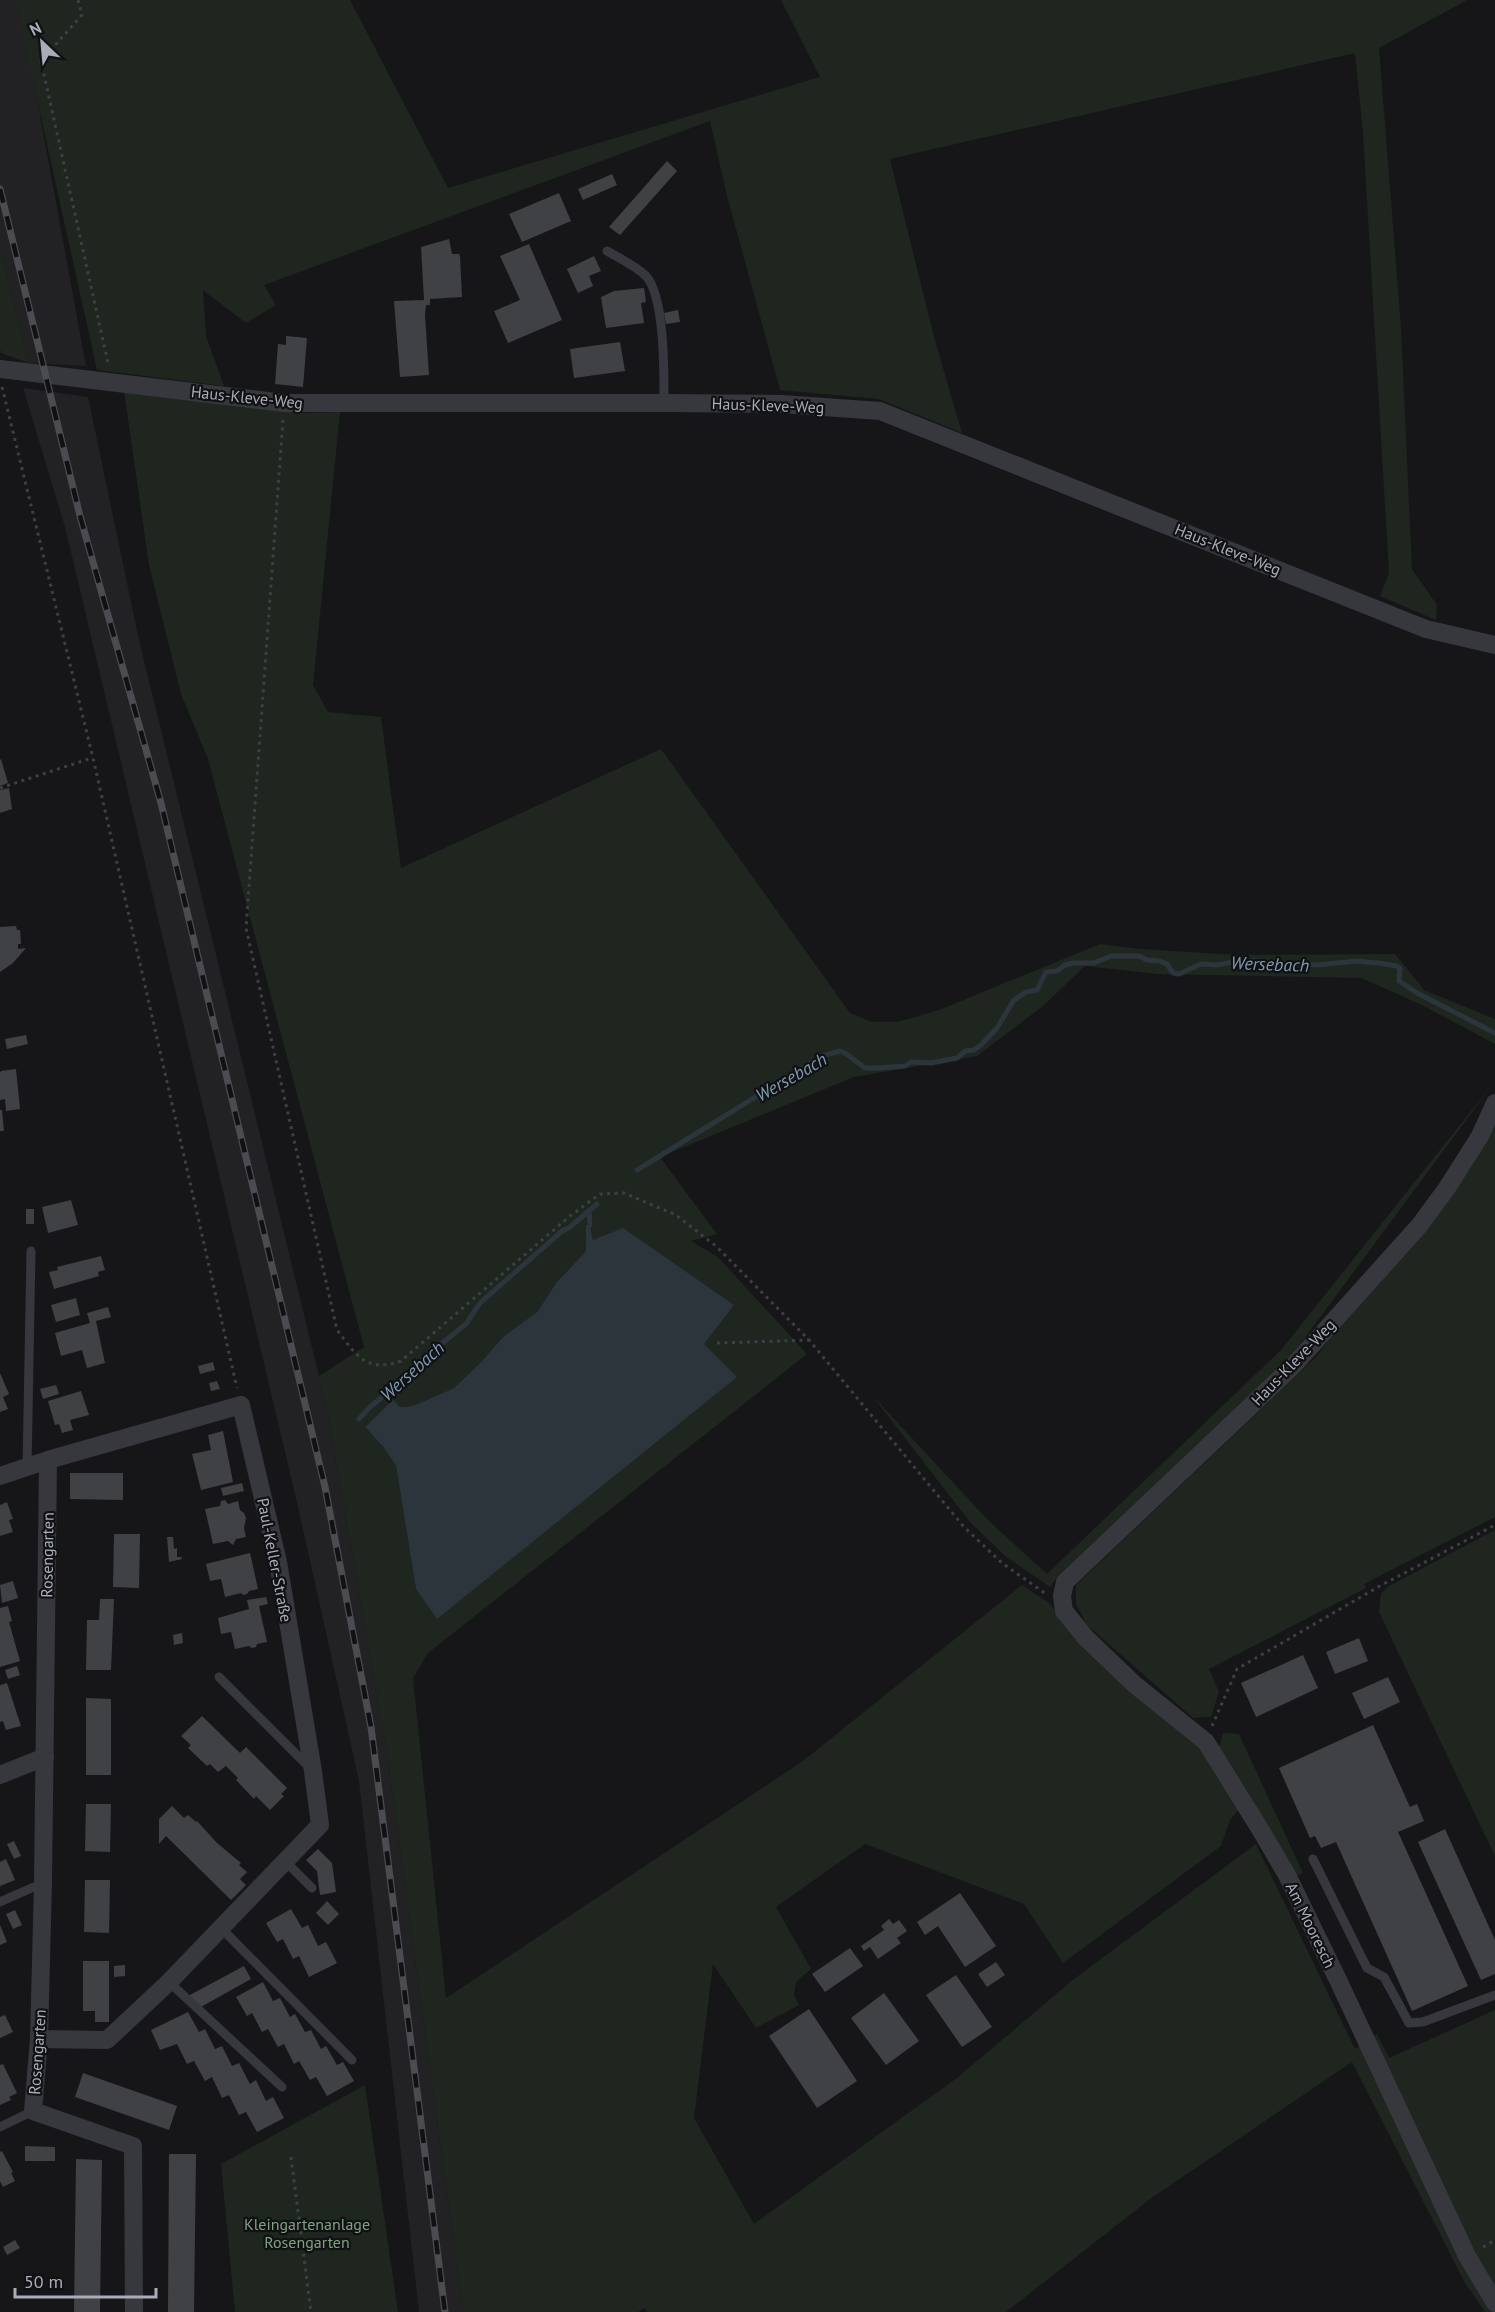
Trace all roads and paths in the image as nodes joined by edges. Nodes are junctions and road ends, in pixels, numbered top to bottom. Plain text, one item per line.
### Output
1 (78, 0) edge
2 (607, 251) dead end
3 (0, 369) edge
4 (0, 380) edge
5 (112, 382) junction
6 (284, 403) junction
7 (664, 403) junction
8 (1495, 645) edge
9 (93, 758) junction
10 (0, 788) edge
11 (1495, 1103) edge
12 (31, 1251) dead end
13 (809, 1340) junction
14 (717, 1343) dead end
15 (241, 1405) junction
16 (48, 1460) junction
17 (27, 1468) junction
18 (0, 1476) edge
19 (1495, 1525) edge
20 (1062, 1596) junction
21 (219, 1677) dead end
22 (1206, 1742) junction
23 (45, 1757) junction
24 (313, 1771) junction
25 (0, 1775) edge
26 (1313, 1859) dead end
27 (286, 1862) junction
28 (43, 1883) junction
29 (312, 1888) dead end
30 (0, 1902) edge
31 (221, 1928) junction
32 (169, 1982) junction
33 (1495, 1995) edge
34 (39, 2039) junction
35 (352, 2060) dead end
36 (282, 2088) dead end
37 (33, 2111) junction
38 (0, 2127) edge
39 (291, 2157) dead end
40 (1495, 2303) edge
41 (134, 2312) edge
42 (311, 2312) edge

1 - 5 path
2 - 7 lane
3 - 5 street, Haus-Kleve-Weg
4 - 9 path
5 - 6 street, Haus-Kleve-Weg
6 - 7 street, Haus-Kleve-Weg
6 - 13 path
7 - 8 street, Haus-Kleve-Weg
9 - 10 path
9 - 15 path
11 - 20 street, Haus-Kleve-Weg
12 - 17 lane
13 - 14 path
13 - 20 path
15 - 16 street
15 - 24 street, Paul-Keller-Straße
16 - 17 street
16 - 23 street, Rosengarten
17 - 18 street
19 - 22 path
20 - 22 street, Am Mooresch
21 - 24 lane
22 - 40 street, Am Mooresch
23 - 25 street
23 - 28 street, Rosengarten
24 - 27 street, Paul-Keller-Straße
26 - 33 lane
27 - 29 lane
27 - 31 street, Paul-Keller-Straße
28 - 30 lane
28 - 34 street, Rosengarten
31 - 32 street, Paul-Keller-Straße
31 - 35 lane
32 - 34 street, Paul-Keller-Straße
32 - 36 lane
34 - 37 street, Rosengarten
37 - 38 lane
37 - 41 street, Rosengarten
39 - 42 path

